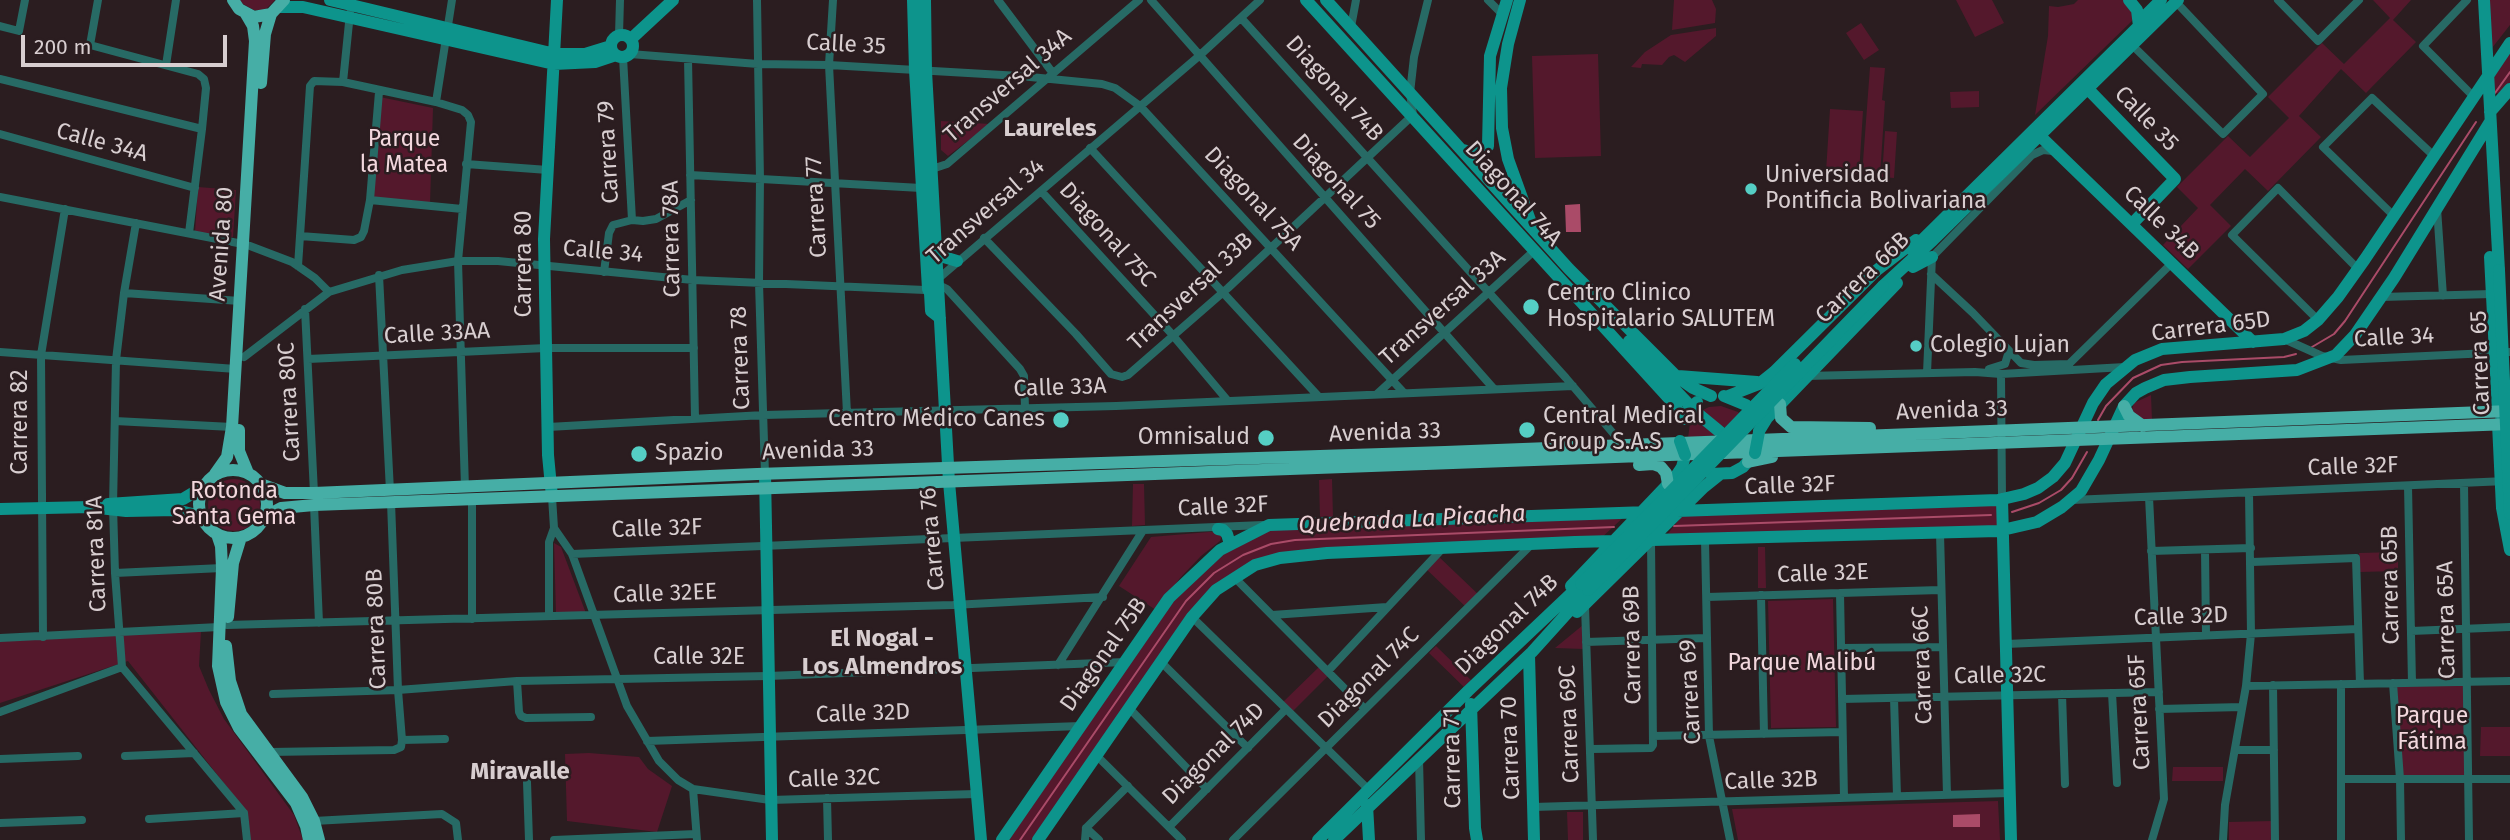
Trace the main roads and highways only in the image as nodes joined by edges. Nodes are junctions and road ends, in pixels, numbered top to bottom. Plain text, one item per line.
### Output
1 (233, 0) edge
2 (279, 7) edge
3 (246, 14) junction
4 (247, 245) junction
5 (1780, 404) road end
6 (2124, 406) road end
7 (2504, 418) edge
8 (2143, 426) junction
9 (2111, 433) junction
10 (1680, 438) road end
11 (1916, 439) junction
12 (1516, 449) junction
13 (1752, 458) road end
14 (1503, 463) junction
15 (248, 473) junction
16 (215, 474) junction
17 (949, 475) junction
18 (1668, 484) road end
19 (263, 485) junction
20 (468, 494) junction
21 (314, 499) junction
22 (265, 516) junction
23 (217, 534) junction
24 (241, 537) junction
25 (223, 626) junction
26 (309, 840) edge
27 (319, 840) edge

1 - 3 main road
2 - 3 main road
2 - 4 main road, Avenida 80
3 - 4 main road, Avenida 80
4 - 15 main road, Avenida 80
4 - 16 main road, Avenida 80
5 - 11 main road
6 - 8 main road
7 - 8 main road, Avenida 33
7 - 9 main road, Avenida 33
8 - 9 main road, Avenida 33
9 - 11 main road, Avenida 33
10 - 12 main road
11 - 12 main road, Avenida 33
11 - 13 main road
11 - 14 main road, Avenida 33
12 - 17 main road, Avenida 33
14 - 17 main road, Avenida 33
14 - 18 main road
15 - 16 main road
15 - 19 main road
16 - 23 main road
17 - 20 main road, Avenida 33
17 - 20 main road, Avenida 33
19 - 21 main road, Avenida 33
19 - 22 main road
20 - 21 main road, Avenida 33
21 - 22 main road, Avenida 33
22 - 24 main road
23 - 24 main road
23 - 25 main road
24 - 25 main road
25 - 26 main road
25 - 27 main road

